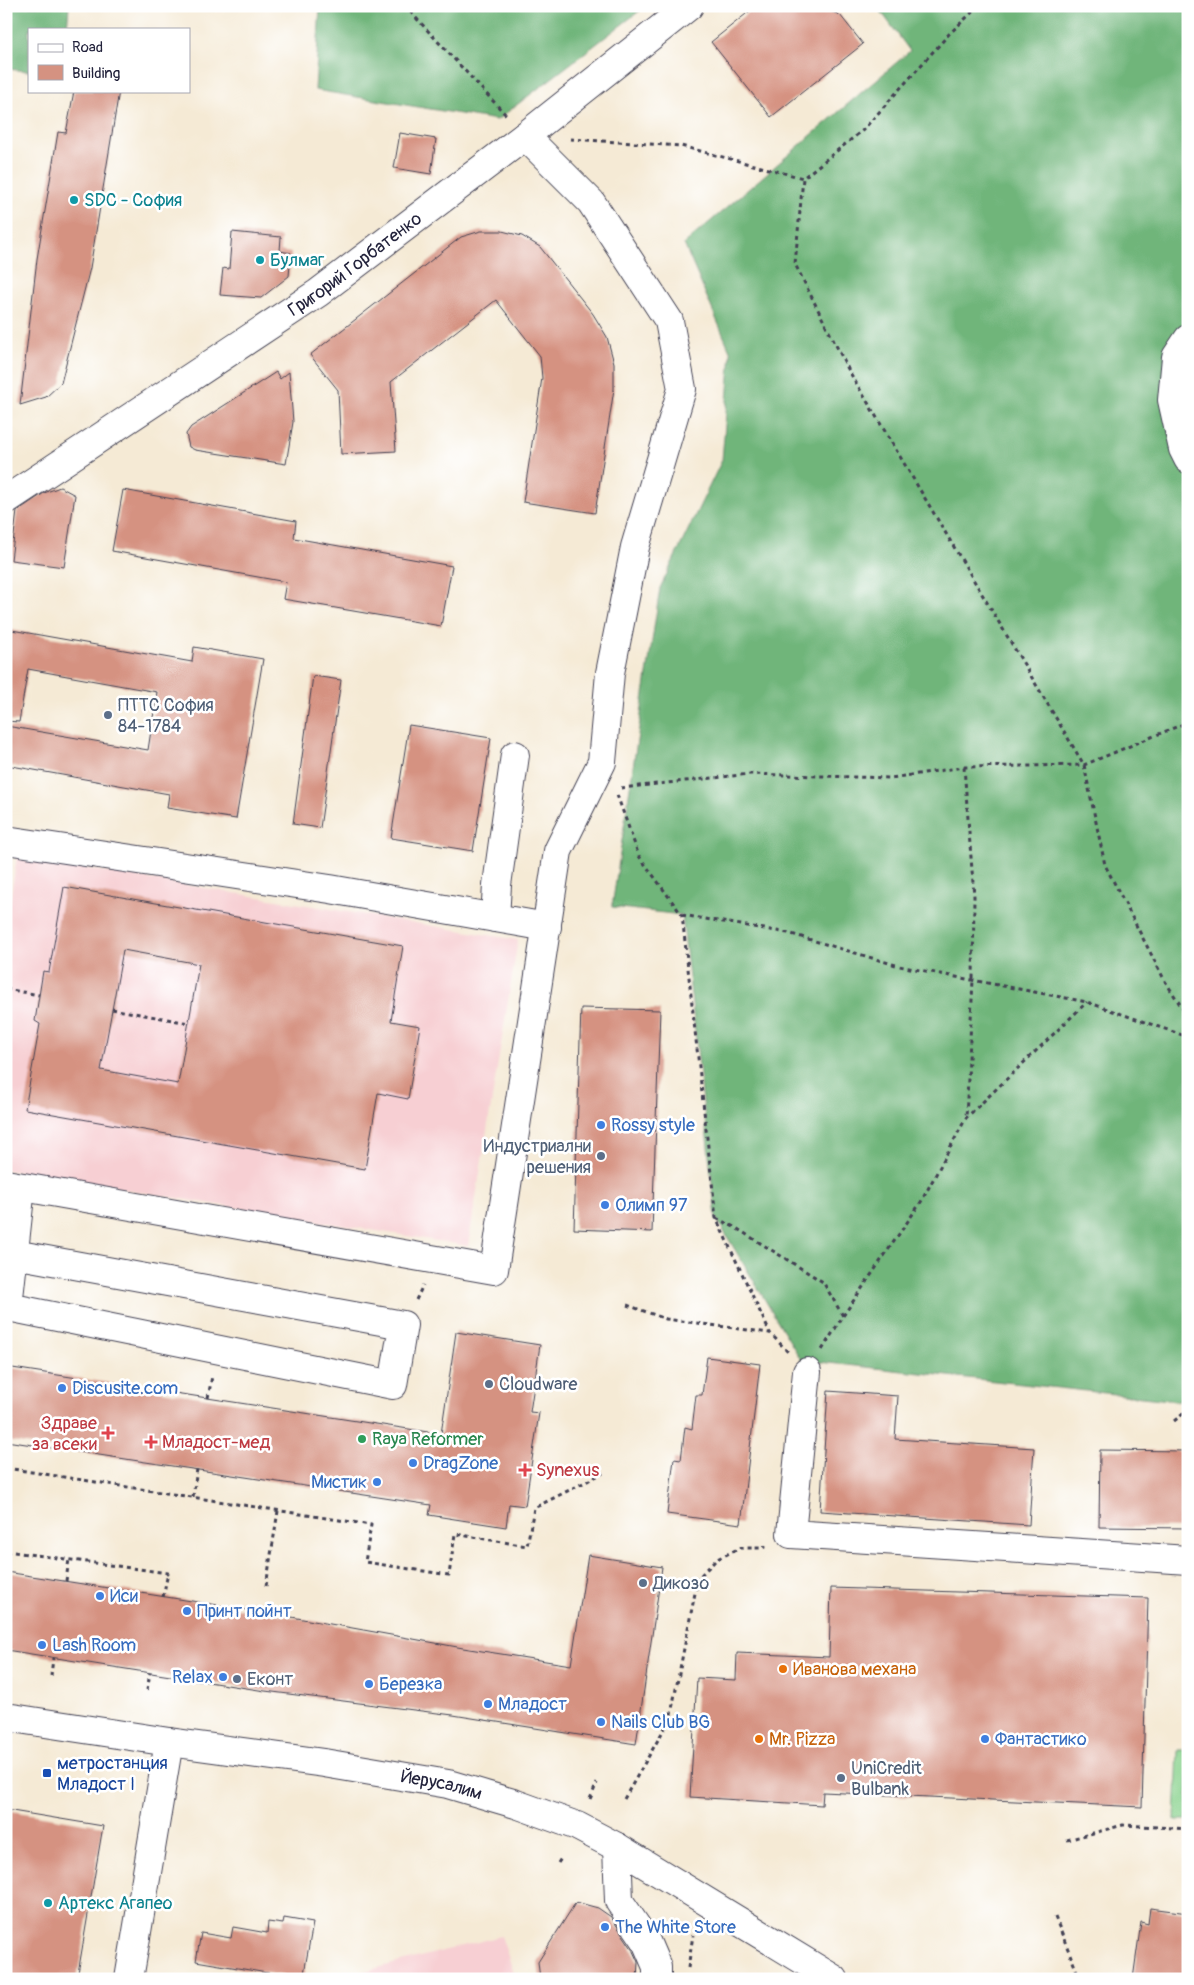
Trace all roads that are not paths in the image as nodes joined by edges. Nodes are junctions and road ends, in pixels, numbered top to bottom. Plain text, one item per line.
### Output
1 (689, 6) edge
2 (525, 136) junction
3 (1188, 339) edge
4 (1188, 459) edge
5 (6, 500) edge
6 (515, 755) dead end
7 (6, 840) edge
8 (495, 918) junction
9 (547, 927) junction
10 (14, 1185) edge
11 (14, 1254) junction
12 (808, 1372) road end
13 (1188, 1560) edge
14 (6, 1716) edge
15 (169, 1742) junction
16 (617, 1847) junction
17 (129, 1979) edge
18 (656, 1979) edge
19 (834, 1979) edge

1 - 2 street, Григорий Горбатенко
2 - 5 street, Григорий Горбатенко
2 - 9 street
3 - 4 street
6 - 8 street
7 - 8 street
8 - 9 street
9 - 10 street
10 - 11 street
11 - 11 street
12 - 13 street
14 - 15 street, Йерусалим
15 - 16 street, Йерусалим
15 - 17 street
16 - 18 street
16 - 19 street, Йерусалим

